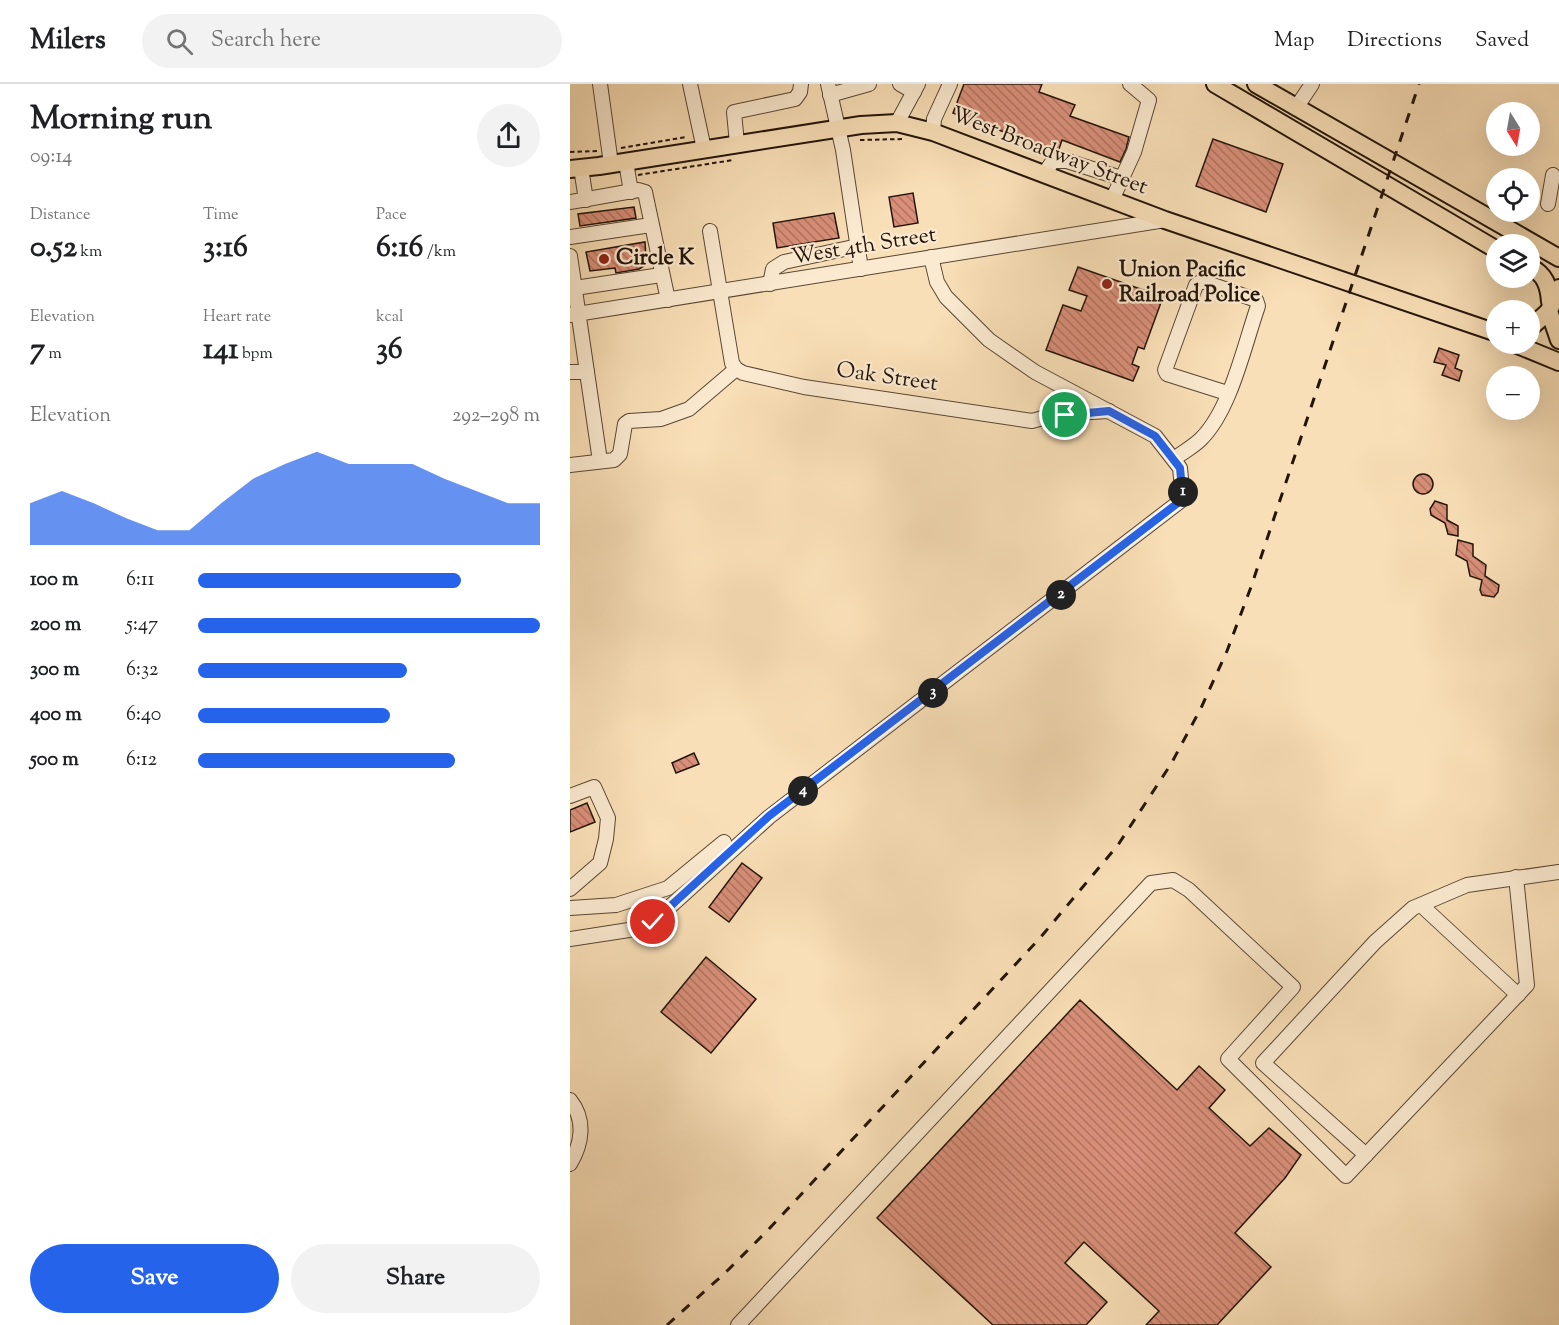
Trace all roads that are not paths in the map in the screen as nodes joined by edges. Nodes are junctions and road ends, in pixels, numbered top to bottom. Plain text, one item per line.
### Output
1 (600, 84) edge
2 (690, 84) edge
3 (801, 84) edge
4 (869, 84) edge
5 (900, 84) edge
6 (950, 84) edge
7 (1130, 84) edge
8 (1215, 84) edge
9 (1256, 84) edge
10 (1312, 84) edge
11 (916, 88) edge
12 (829, 90) edge
13 (1296, 108) junction
14 (897, 123) junction
15 (837, 129) junction
16 (933, 132) junction
17 (737, 144) junction
18 (704, 149) junction
19 (615, 158) junction
20 (576, 168) edge
21 (1044, 174) junction
22 (1553, 175) dead end
23 (1120, 178) junction
24 (631, 192) junction
25 (586, 200) junction
26 (1112, 200) junction
27 (570, 202) edge
28 (1548, 204) dead end
29 (1165, 220) junction
30 (651, 225) junction
31 (710, 231) dead end
32 (570, 237) edge
33 (1486, 244) edge
34 (858, 246) junction
35 (570, 256) edge
36 (931, 257) junction
37 (1559, 258) edge
38 (861, 269) junction
39 (1540, 273) edge
40 (661, 275) junction
41 (770, 284) junction
42 (575, 288) junction
43 (720, 292) junction
44 (1553, 300) edge
45 (661, 301) junction
46 (574, 314) edge
47 (1540, 316) edge
48 (1486, 329) edge
49 (1559, 340) edge
50 (1540, 346) edge
51 (1559, 348) edge
52 (1539, 354) edge
53 (1559, 362) edge
54 (736, 369) junction
55 (570, 372) edge
56 (587, 372) junction
57 (1063, 387) junction
58 (1227, 393) junction
59 (1109, 411) junction
60 (1057, 414) junction
61 (1174, 459) junction
62 (600, 461) junction
63 (570, 465) edge
64 (570, 796) edge
65 (724, 842) dead end
66 (1552, 873) edge
67 (1516, 877) junction
68 (570, 889) edge
69 (1421, 905) junction
70 (570, 908) edge
71 (570, 939) edge
72 (1518, 995) junction
73 (570, 1100) edge
74 (1366, 1155) junction
75 (570, 1164) edge
76 (738, 1325) edge

1 - 19 street
2 - 18 street
3 - 17 street
4 - 12 street
5 - 11 street
6 - 16 street
7 - 23 street
8 - 33 main road
9 - 13 main road
10 - 13 street
11 - 14 street
12 - 15 street
13 - 37 main road
14 - 15 main road, West Broadway Street
14 - 16 main road, West Broadway Street
15 - 17 main road, West Broadway Street
15 - 34 street
16 - 21 main road, West Broadway Street
17 - 18 main road, West Broadway Street
18 - 19 main road, West Broadway Street
19 - 20 main road, West Broadway Street
19 - 24 street
20 - 25 street
21 - 23 street
21 - 26 main road, West Broadway Street
22 - 28 street
23 - 26 street
24 - 25 street
24 - 30 street
25 - 27 street
26 - 29 main road, West Broadway Street
29 - 36 street, West 4th Street
29 - 48 main road, West Broadway Street
30 - 32 street
30 - 40 street
31 - 43 street
34 - 38 street
34 - 41 street
35 - 42 street
36 - 38 street, West 4th Street
36 - 57 street
38 - 41 street, West 4th Street
39 - 44 main road
40 - 42 street
40 - 45 street
41 - 43 street, West 4th Street
42 - 46 street
43 - 45 street, West 4th Street
43 - 54 street
44 - 47 main road
44 - 49 main road
45 - 46 street, West 4th Street
46 - 56 street
50 - 51 main road
52 - 53 main road
54 - 60 street, Oak Street
54 - 62 street
55 - 56 street
56 - 62 street
57 - 59 street
57 - 60 street
58 - 58 street
58 - 61 street
59 - 60 street, Oak Street
59 - 61 street
61 - 71 street
62 - 63 street
64 - 68 street
65 - 70 street
66 - 67 street
67 - 69 street
67 - 72 street
69 - 72 street
69 - 74 street
72 - 74 street
73 - 75 street
74 - 76 street

